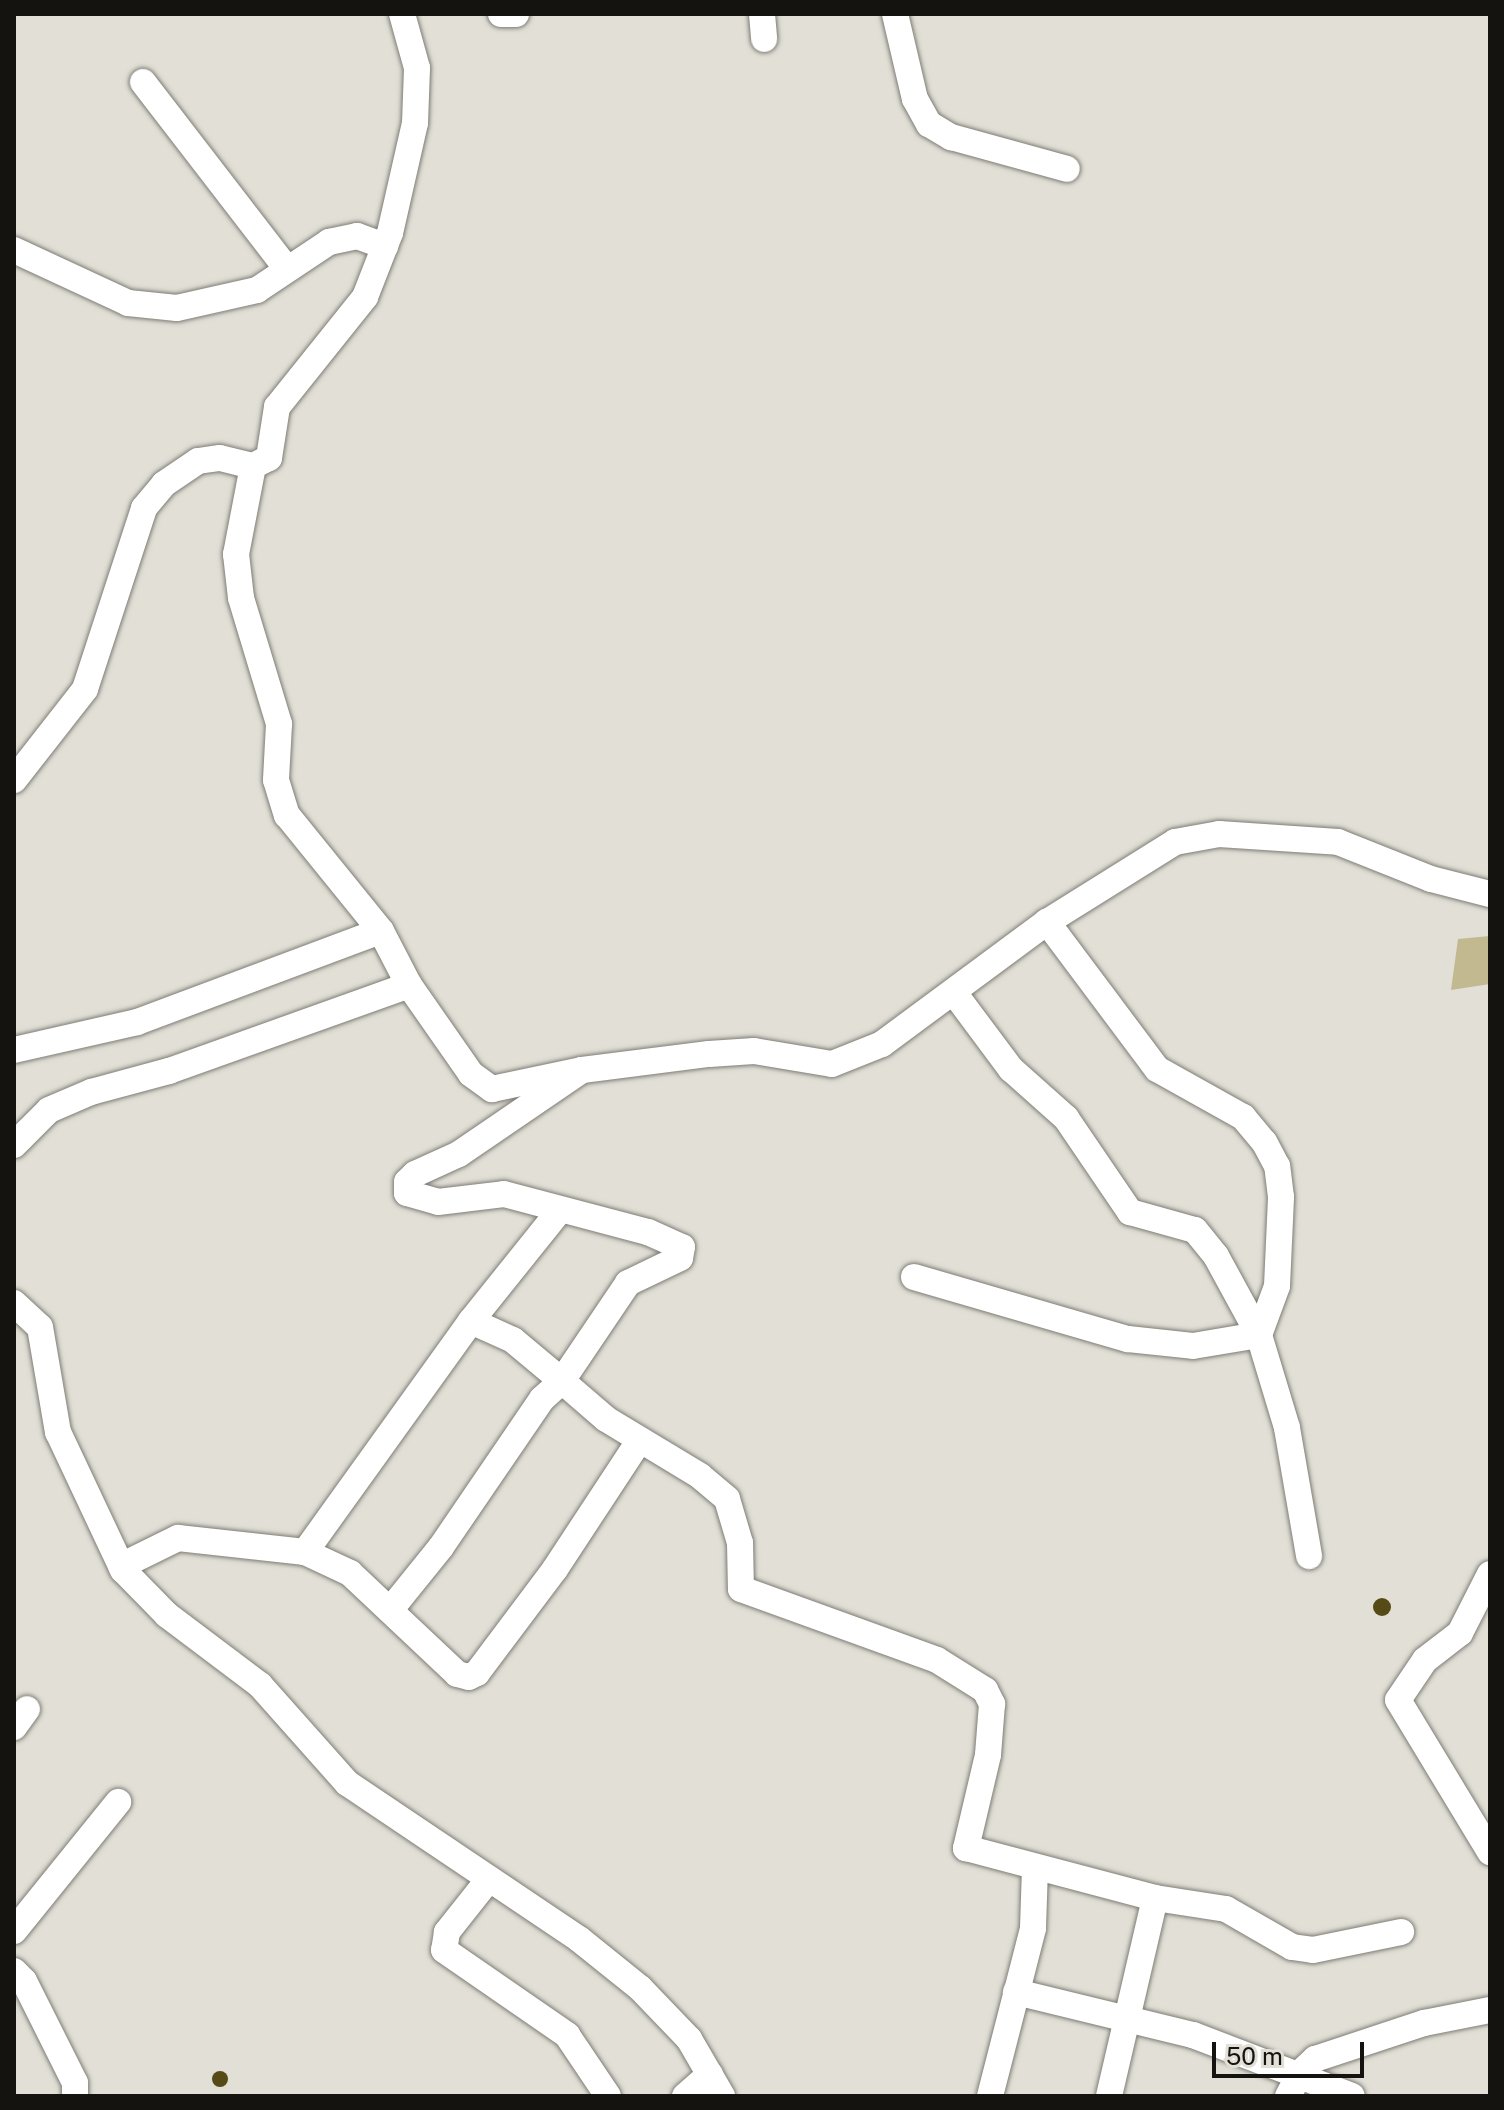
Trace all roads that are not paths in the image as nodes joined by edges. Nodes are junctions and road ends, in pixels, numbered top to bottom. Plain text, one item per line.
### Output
1 (402, 14) edge
2 (501, 14) edge
3 (516, 14) edge
4 (895, 14) edge
5 (143, 82) dead end
6 (1067, 169) dead end
7 (385, 246) junction
8 (14, 250) edge
9 (287, 269) junction
10 (253, 466) junction
11 (14, 780) edge
12 (1490, 894) edge
13 (1047, 922) junction
14 (381, 931) junction
15 (409, 985) junction
16 (955, 994) junction
17 (14, 1050) edge
18 (582, 1070) junction
19 (14, 1145) edge
20 (560, 1210) junction
21 (914, 1277) dead end
22 (14, 1303) edge
23 (471, 1321) junction
24 (1259, 1335) junction
25 (562, 1381) junction
26 (639, 1441) junction
27 (305, 1552) junction
28 (1309, 1556) dead end
29 (121, 1566) junction
30 (1490, 1574) edge
31 (391, 1609) junction
32 (118, 1802) dead end
33 (1490, 1852) edge
34 (1035, 1867) junction
35 (489, 1879) junction
36 (1155, 1898) junction
37 (14, 1931) edge
38 (1401, 1932) dead end
39 (14, 1971) edge
40 (1016, 1992) junction
41 (1490, 2010) edge
42 (1125, 2019) junction
43 (1294, 2084) edge
44 (716, 2085) edge
45 (75, 2096) edge
46 (608, 2096) edge
47 (685, 2096) edge
48 (990, 2096) edge
49 (1109, 2096) edge
50 (1352, 2096) edge

1 - 7 street
2 - 3 street
4 - 6 street
5 - 9 street
7 - 9 street
7 - 10 street
8 - 9 street
10 - 11 street
10 - 14 street
12 - 13 street
13 - 16 street
13 - 24 street
14 - 15 street
14 - 17 street
15 - 18 street
15 - 19 street
16 - 18 street
16 - 24 street
18 - 20 street
20 - 23 street
20 - 25 street
21 - 24 street
22 - 29 street
23 - 25 street
23 - 27 street
24 - 28 street
25 - 26 street
25 - 31 street
26 - 31 street
26 - 34 street
27 - 29 street
27 - 31 street
29 - 35 street
30 - 33 street
32 - 37 street
34 - 36 street
34 - 40 street
35 - 44 street
35 - 46 street
36 - 38 street
36 - 42 street
39 - 45 street
40 - 42 street
40 - 48 street
41 - 43 street
42 - 43 street
42 - 49 street
43 - 50 street
44 - 47 street

